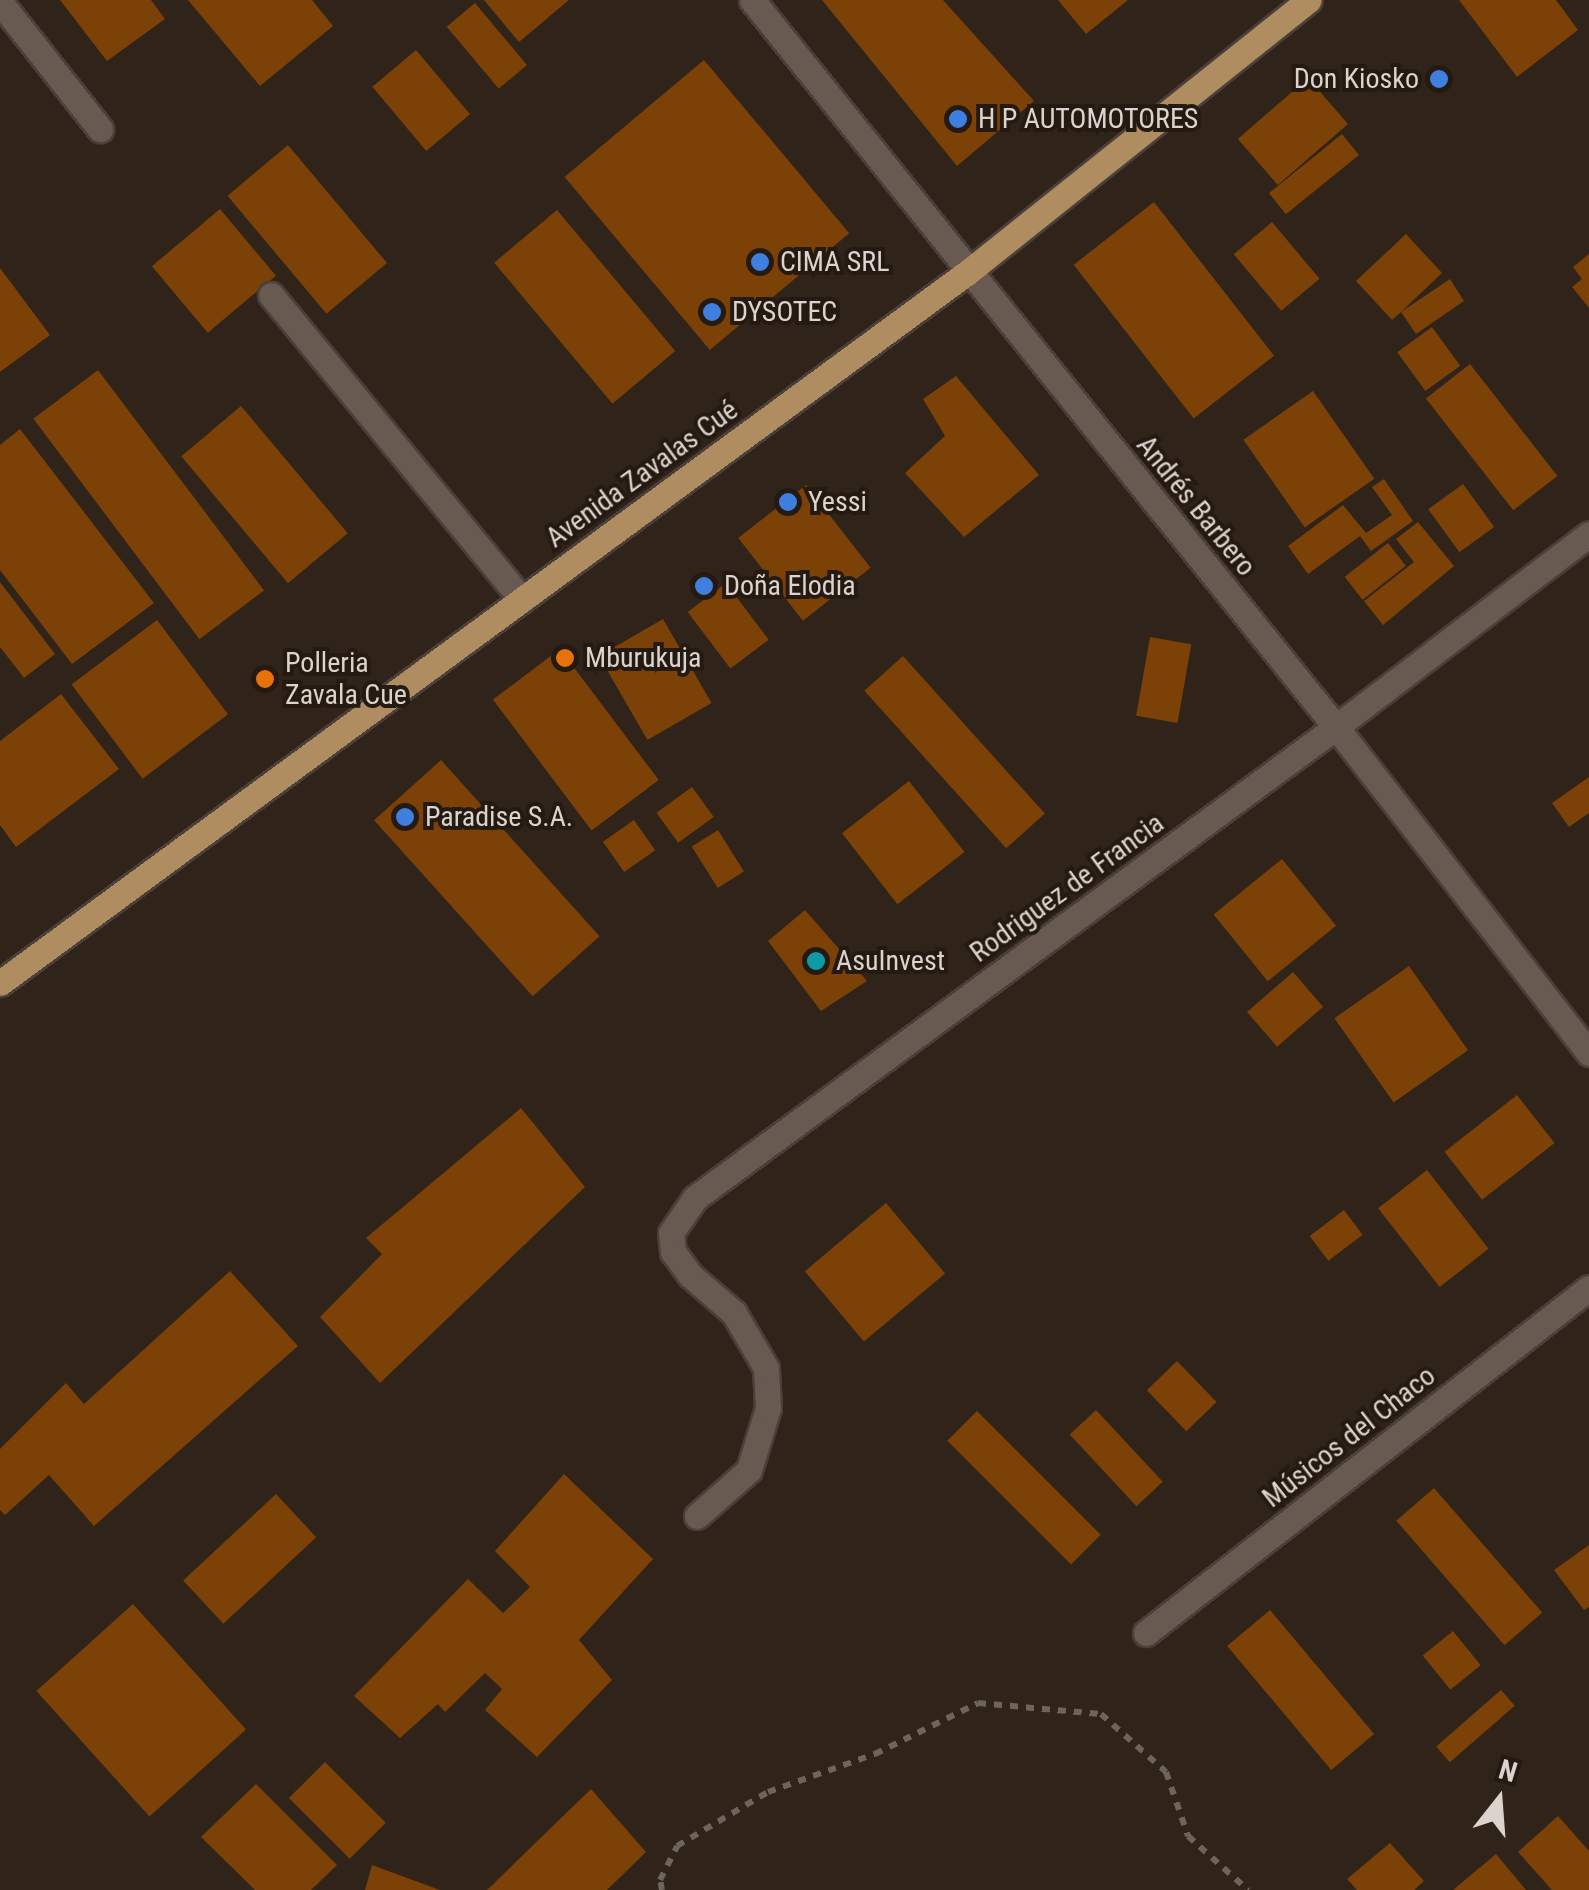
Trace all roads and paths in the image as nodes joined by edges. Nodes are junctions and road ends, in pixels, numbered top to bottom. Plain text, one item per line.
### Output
1 (752, 0) edge
2 (1310, 0) edge
3 (0, 2) edge
4 (100, 129) dead end
5 (968, 272) junction
6 (271, 294) dead end
7 (1589, 534) edge
8 (522, 600) junction
9 (1336, 727) junction
10 (0, 983) edge
11 (1589, 1052) edge
12 (1589, 1288) edge
13 (697, 1516) dead end
14 (1146, 1633) dead end
15 (662, 1890) edge
16 (1248, 1890) edge

1 - 5 street, Andrés Barbero
2 - 5 main road, Avenida Zavalas Cué
3 - 4 street
5 - 8 main road, Avenida Zavalas Cué
5 - 9 street, Andrés Barbero
6 - 8 street
7 - 9 street, Rodriguez de Francia
8 - 10 main road, Avenida Zavalas Cué
9 - 11 street, Andrés Barbero
9 - 13 street, Rodriguez de Francia
12 - 14 street, Músicos del Chaco
15 - 16 path

